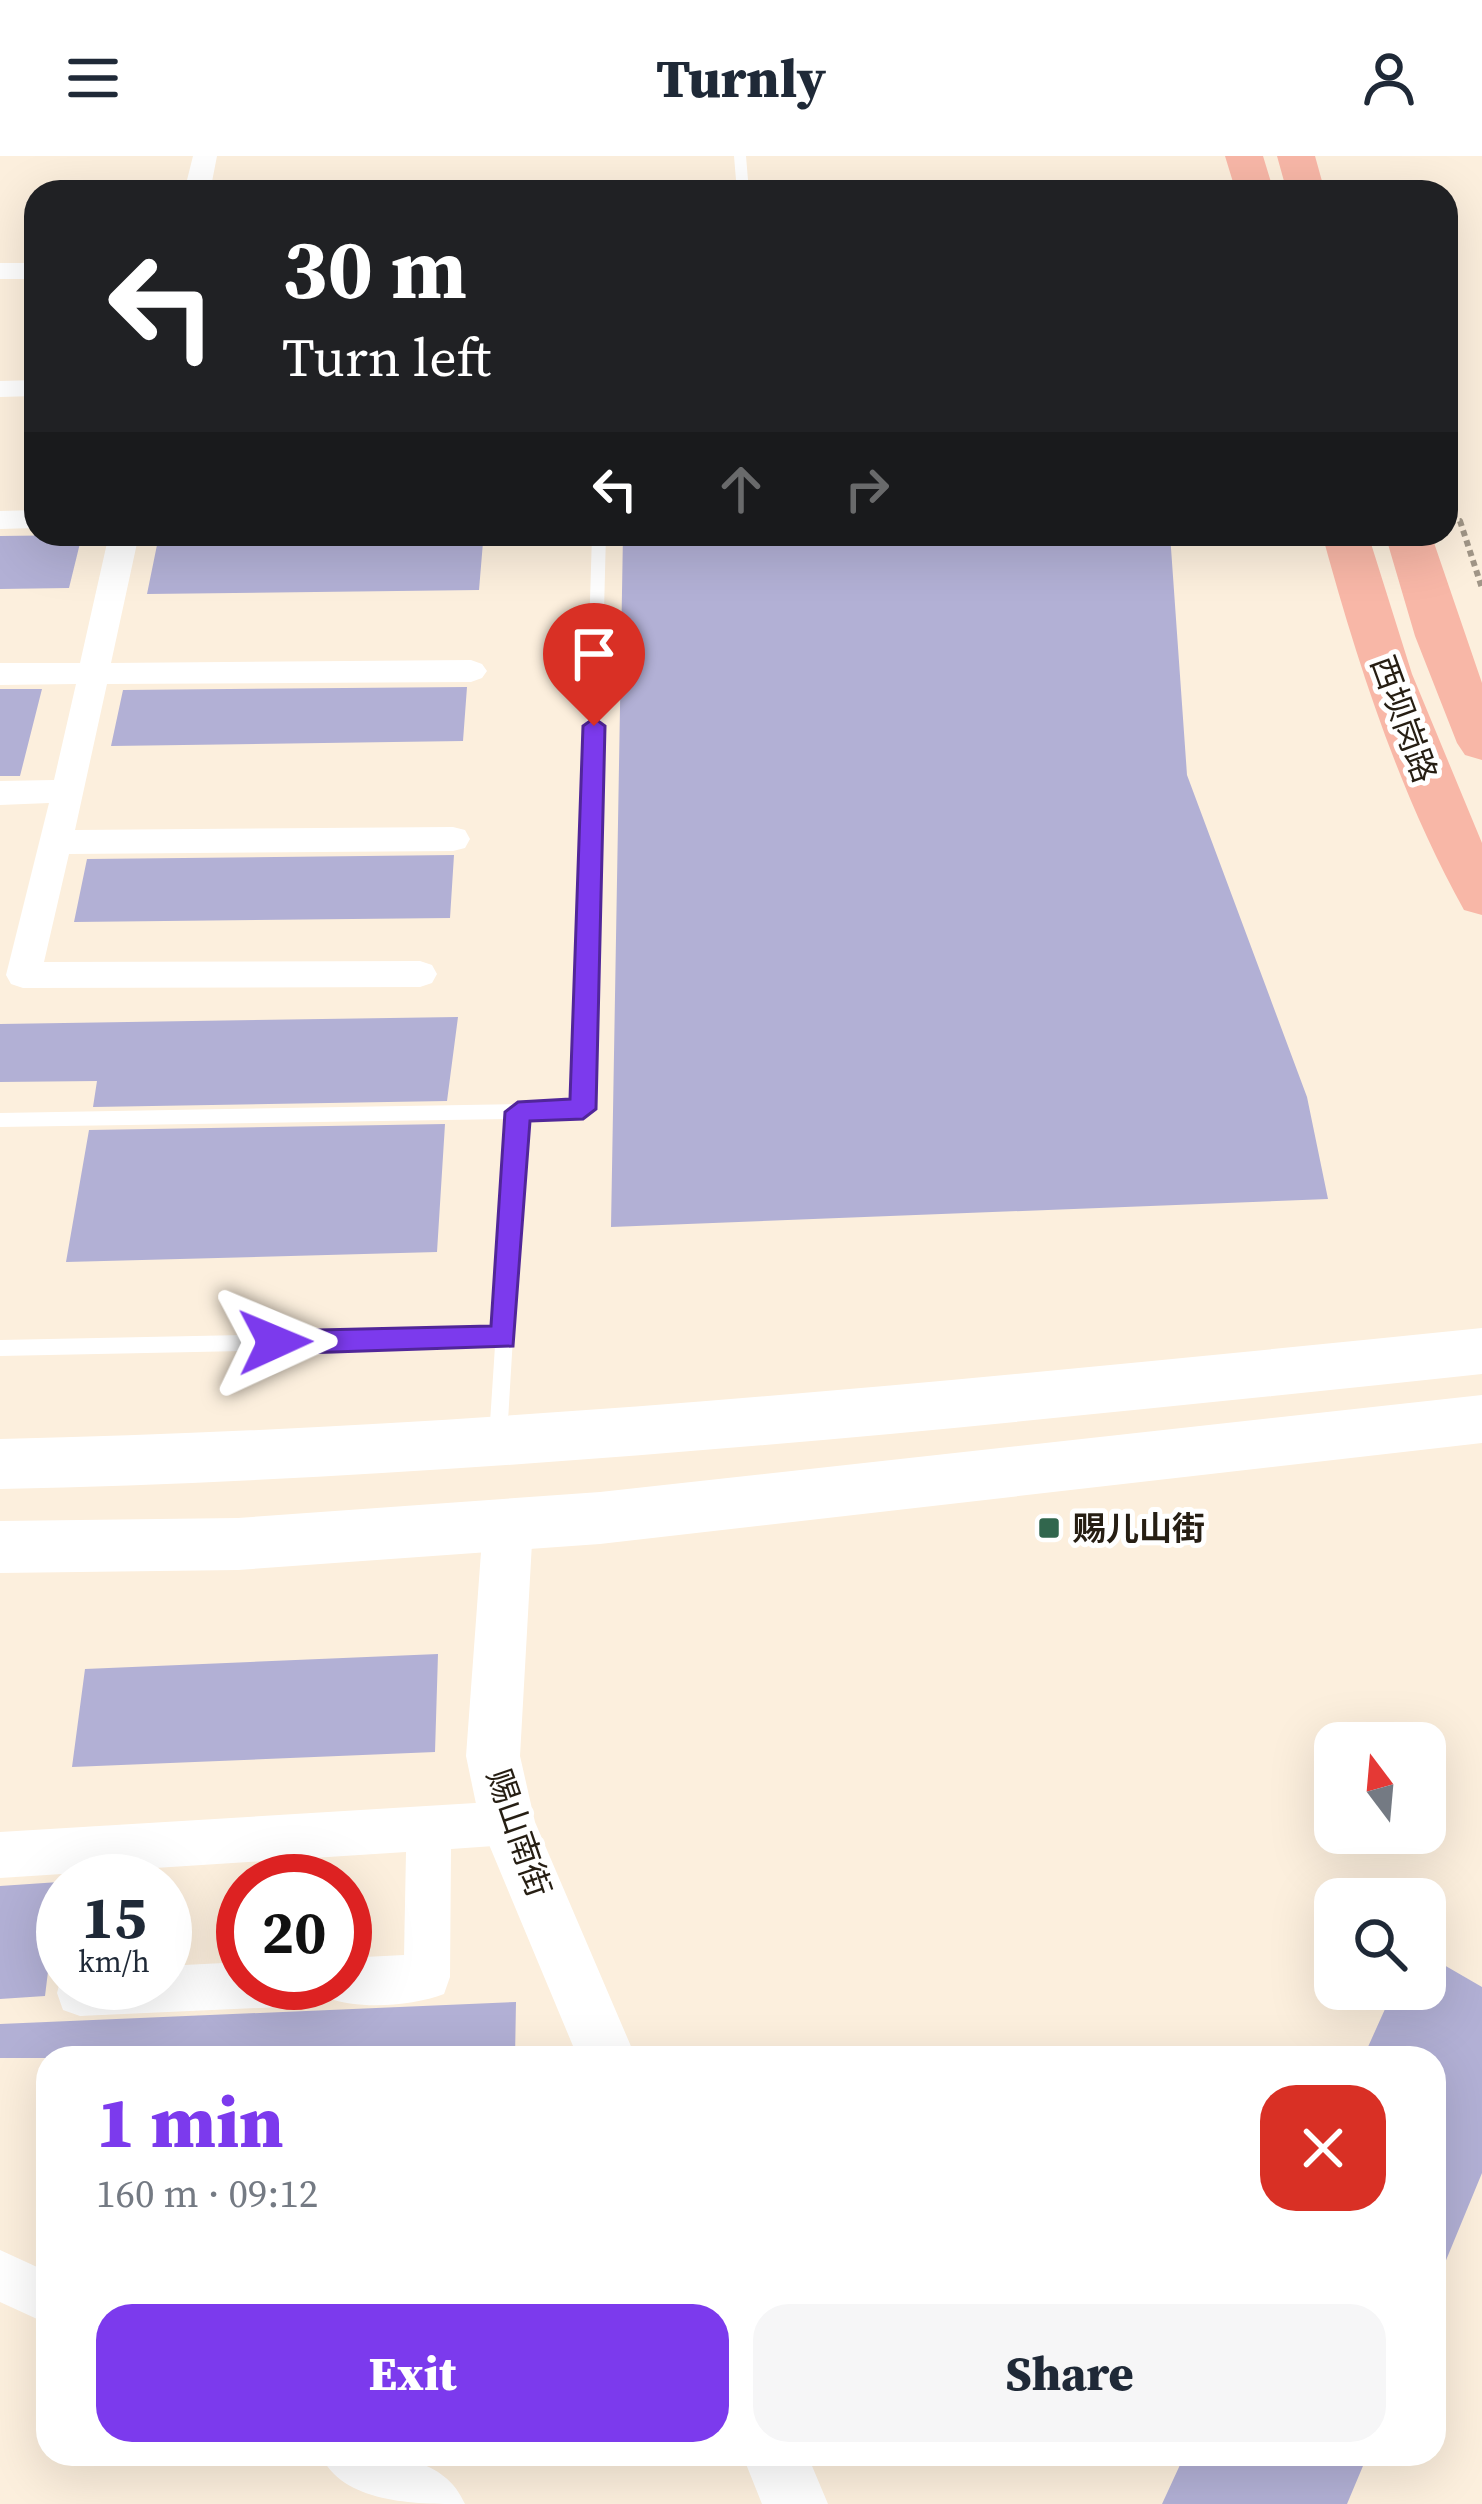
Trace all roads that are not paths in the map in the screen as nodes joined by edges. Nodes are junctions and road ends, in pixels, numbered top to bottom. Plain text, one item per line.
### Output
1 (121, 546) edge
2 (599, 546) edge
3 (1349, 546) edge
4 (1412, 546) edge
5 (471, 671) dead end
6 (94, 673) junction
7 (0, 674) edge
8 (1482, 743) edge
9 (68, 791) junction
10 (0, 794) edge
11 (453, 839) dead end
12 (56, 842) junction
13 (1482, 896) edge
14 (420, 974) dead end
15 (11, 975) edge
16 (518, 1112) junction
17 (0, 1120) edge
18 (504, 1338) junction
19 (0, 1348) edge
20 (1482, 1351) edge
21 (1482, 1419) edge
22 (497, 1445) junction
23 (0, 1464) edge
24 (508, 1525) junction
25 (0, 1547) edge
26 (508, 1823) junction
27 (429, 1827) junction
28 (191, 1854) edge
29 (0, 1856) edge
30 (36, 1859) edge
31 (372, 1980) edge
32 (602, 2046) edge
33 (0, 2275) edge
34 (36, 2293) edge
35 (368, 2466) edge
36 (779, 2466) edge
37 (437, 2504) edge
38 (795, 2504) edge

1 - 6 street
2 - 16 lane
3 - 13 main road, 西坝岗路
4 - 8 main road, 西坝岗路
5 - 6 street
6 - 7 street
6 - 9 street
9 - 10 street
9 - 12 street
11 - 12 street
12 - 15 street
14 - 15 street
16 - 17 lane
16 - 18 lane
18 - 19 lane
18 - 22 lane
20 - 22 main road
21 - 24 main road
22 - 23 main road
24 - 25 main road
24 - 26 street, 赐山南街
26 - 27 street
26 - 32 street, 赐山南街
27 - 28 street
27 - 31 street
29 - 30 street
33 - 34 street
35 - 37 street
36 - 38 street

